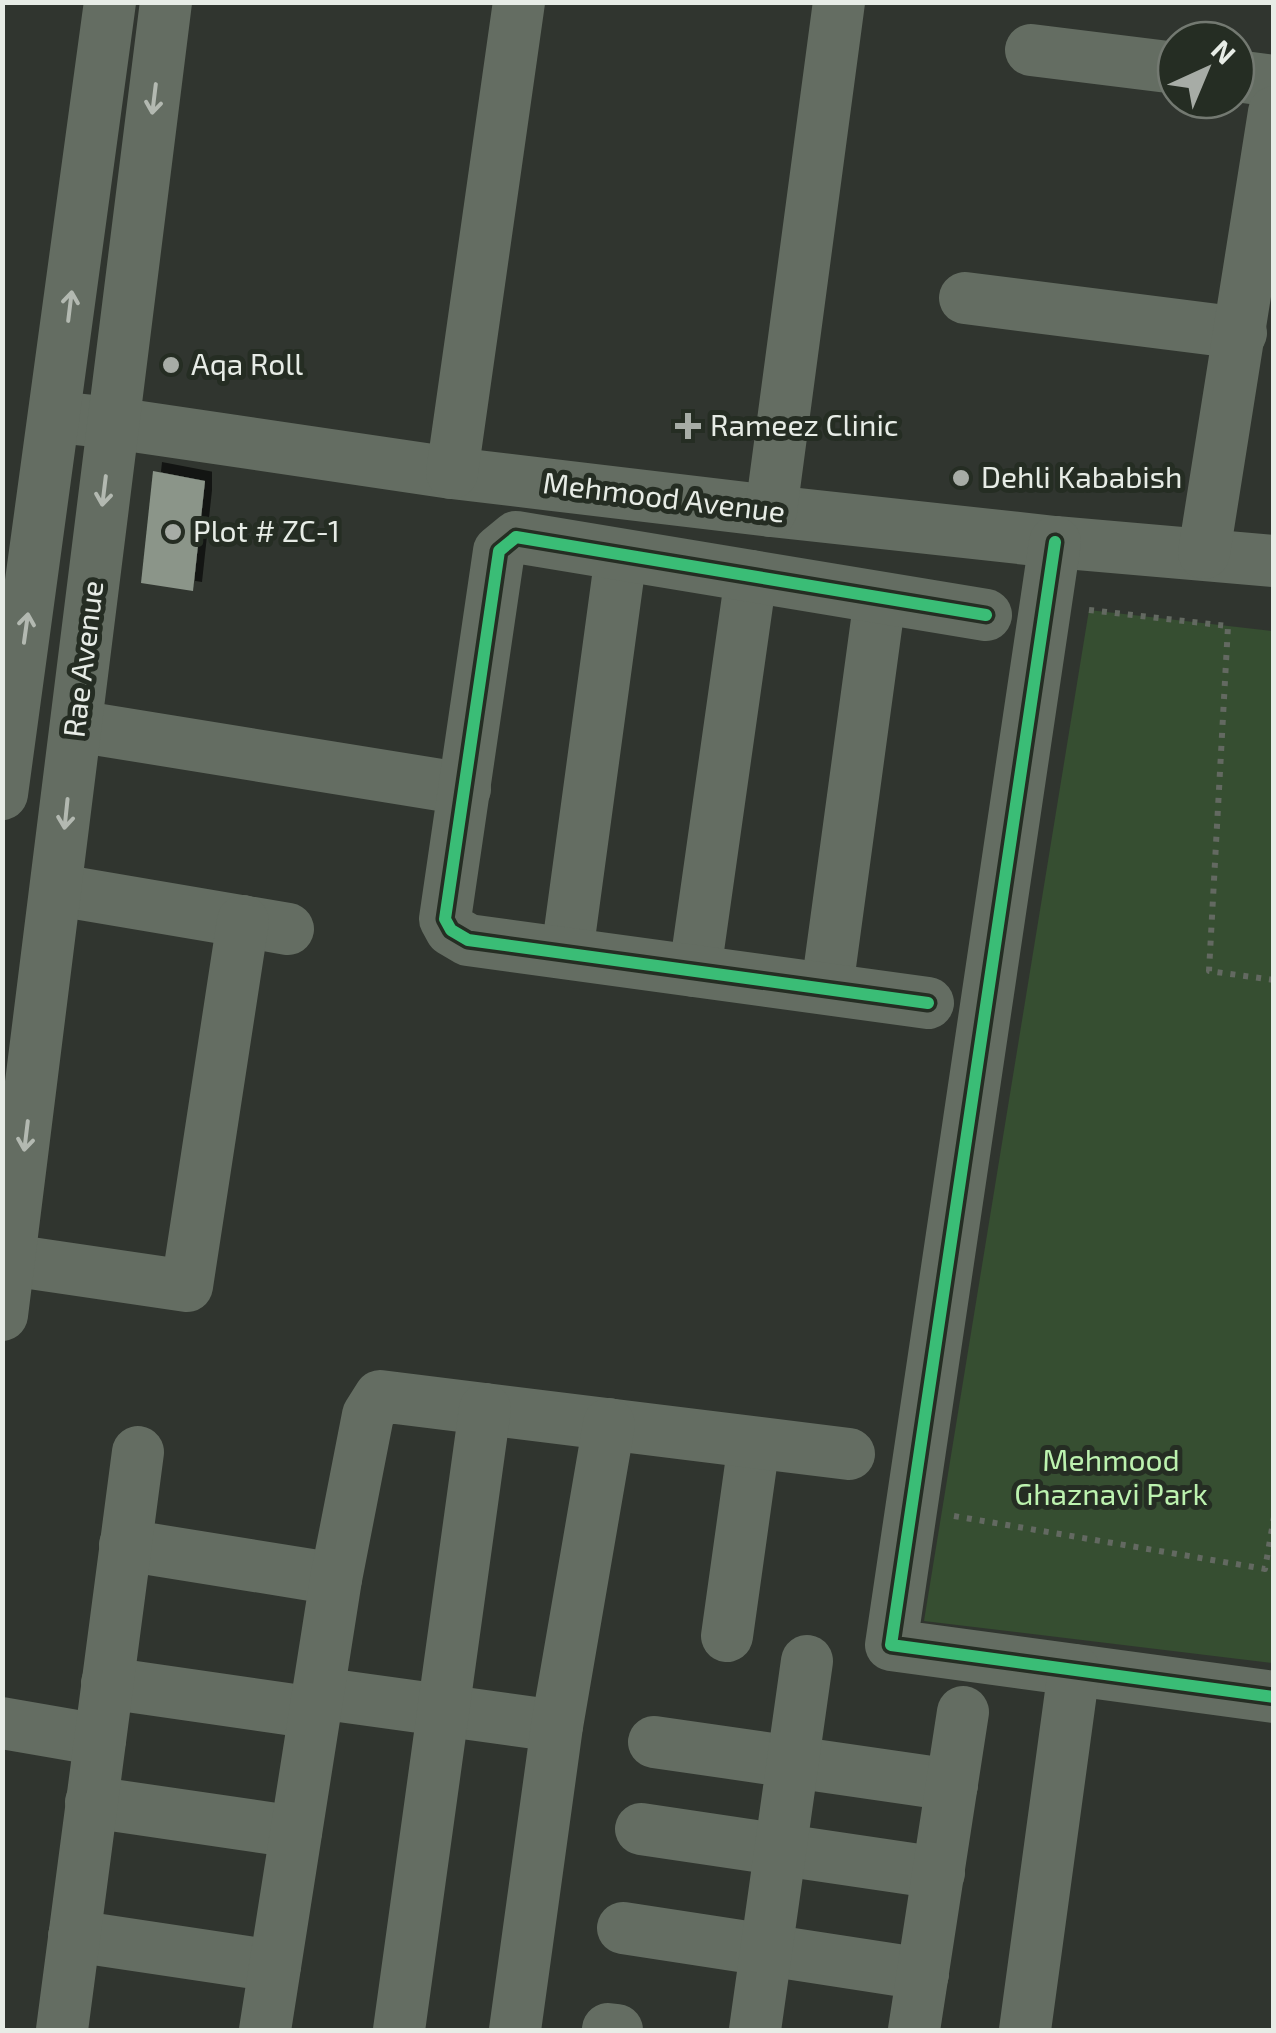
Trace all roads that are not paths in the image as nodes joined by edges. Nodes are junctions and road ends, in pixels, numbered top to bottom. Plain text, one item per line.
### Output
1 (110, 2) edge
2 (166, 2) edge
3 (519, 2) edge
4 (839, 2) edge
5 (1031, 50) dead end
6 (1156, 66) edge
7 (1274, 112) edge
8 (1263, 258) edge
9 (965, 298) dead end
10 (1241, 333) junction
11 (1251, 403) edge
12 (56, 418) junction
13 (113, 422) junction
14 (452, 473) junction
15 (771, 512) junction
16 (1054, 542) junction
17 (1204, 553) junction
18 (622, 555) junction
19 (1274, 561) edge
20 (752, 576) junction
21 (880, 598) junction
22 (986, 615) dead end
23 (76, 726) junction
24 (465, 789) junction
25 (2, 794) edge
26 (58, 890) junction
27 (567, 953) junction
28 (694, 971) junction
29 (827, 988) junction
30 (928, 1003) dead end
31 (10, 1260) junction
32 (2, 1315) edge
33 (484, 1409) junction
34 (609, 1424) junction
35 (754, 1442) junction
36 (138, 1452) dead end
37 (849, 1454) dead end
38 (126, 1545) junction
39 (336, 1579) junction
40 (727, 1636) dead end
41 (807, 1661) dead end
42 (1074, 1670) junction
43 (107, 1683) junction
44 (1274, 1697) edge
45 (316, 1703) junction
46 (442, 1710) junction
47 (963, 1712) dead end
48 (2, 1723) edge
49 (557, 1726) junction
50 (100, 1740) junction
51 (654, 1742) dead end
52 (793, 1762) junction
53 (952, 1785) junction
54 (92, 1802) junction
55 (640, 1829) dead end
56 (296, 1832) junction
57 (781, 1849) junction
58 (938, 1873) junction
59 (623, 1928) dead end
60 (74, 1936) junction
61 (766, 1950) junction
62 (275, 1966) junction
63 (922, 1974) junction
64 (608, 2029) edge
65 (62, 2030) edge
66 (265, 2030) edge
67 (399, 2030) edge
68 (515, 2030) edge
69 (616, 2030) edge
70 (755, 2030) edge
71 (914, 2030) edge
72 (1025, 2030) edge

12 -> 1 street, Rae Avenue
2 -> 13 street, Rae Avenue
3 - 14 street
4 - 15 street
5 - 6 street
7 - 8 street
8 - 10 street
9 - 10 street
10 - 11 street
11 - 17 street
12 - 13 street, Mehmood Avenue
25 -> 12 street, Rae Avenue
13 - 14 street, Mehmood Avenue
13 -> 23 street, Rae Avenue
14 - 15 street, Mehmood Avenue
15 - 16 street, Mehmood Avenue
16 - 17 street, Mehmood Avenue
16 - 42 street
17 - 19 street, Mehmood Avenue
18 - 20 street
18 - 24 street
18 - 27 street
20 - 21 street
20 - 28 street
21 - 22 street
21 - 29 street
23 - 24 street
23 -> 26 street, Rae Avenue
24 - 27 street
26 -> 31 street, Rae Avenue
26 - 31 street
27 - 28 street
28 - 29 street
29 - 30 street
31 - 32 street, Rae Avenue
33 - 34 street
33 - 39 street
33 - 46 street
34 - 35 street
34 - 49 street
35 - 37 street
35 - 40 street
36 - 38 street
38 - 39 street
38 - 43 street
39 - 45 street
41 - 52 street
42 - 44 street
42 - 72 street
43 - 45 street
43 - 50 street
45 - 46 street
45 - 56 street
46 - 49 street
46 - 67 street
47 - 53 street
48 - 50 street
49 - 68 street
50 - 54 street
51 - 52 street
52 - 53 street
52 - 57 street
53 - 58 street
54 - 56 street
54 - 60 street
55 - 57 street
56 - 62 street
57 - 58 street
57 - 61 street
58 - 63 street
59 - 61 street
60 - 62 street
60 - 65 street
61 - 63 street
61 - 70 street
62 - 66 street
63 - 71 street
64 - 69 street

